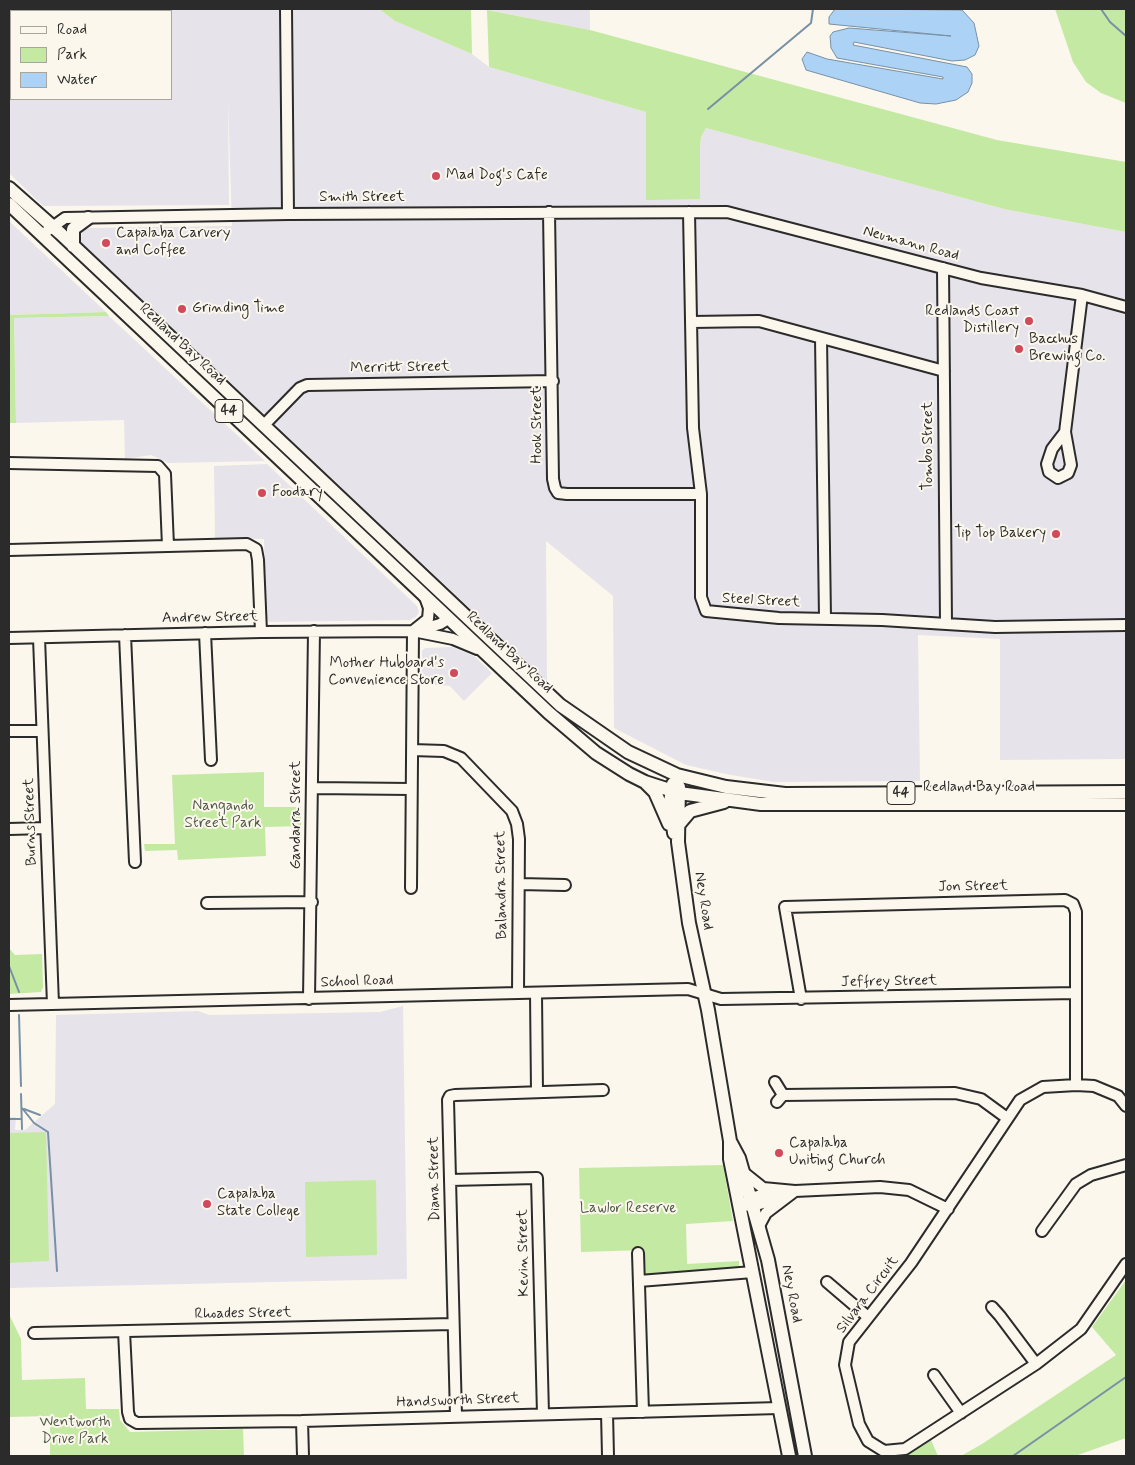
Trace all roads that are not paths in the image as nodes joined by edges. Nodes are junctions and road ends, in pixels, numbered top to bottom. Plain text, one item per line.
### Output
1 (286, 9) edge
2 (9, 188) edge
3 (9, 204) edge
4 (549, 212) junction
5 (689, 212) junction
6 (288, 214) junction
7 (88, 218) junction
8 (52, 226) junction
9 (42, 235) junction
10 (73, 246) junction
11 (943, 268) junction
12 (1082, 295) junction
13 (1126, 307) edge
14 (692, 322) junction
15 (821, 338) junction
16 (944, 370) junction
17 (553, 380) junction
18 (264, 425) junction
19 (1065, 432) dead end
20 (9, 463) edge
21 (701, 494) junction
22 (168, 546) junction
23 (9, 550) edge
24 (425, 597) junction
25 (462, 612) junction
26 (825, 618) junction
27 (452, 622) junction
28 (946, 624) junction
29 (1126, 625) edge
30 (314, 631) junction
31 (413, 631) junction
32 (262, 632) junction
33 (206, 633) junction
34 (427, 633) junction
35 (125, 636) junction
36 (9, 638) edge
37 (39, 638) junction
38 (486, 655) junction
39 (9, 731) edge
40 (42, 731) junction
41 (412, 750) junction
42 (211, 760) dead end
43 (677, 775) junction
44 (645, 782) junction
45 (312, 788) junction
46 (411, 789) junction
47 (675, 792) junction
48 (1126, 792) edge
49 (727, 801) junction
50 (1126, 804) edge
51 (676, 826) junction
52 (46, 828) junction
53 (9, 829) edge
54 (135, 862) dead end
55 (519, 884) junction
56 (565, 885) dead end
57 (411, 888) dead end
58 (312, 902) junction
59 (207, 903) dead end
60 (518, 993) junction
61 (536, 993) junction
62 (1076, 993) junction
63 (704, 995) junction
64 (309, 999) junction
65 (801, 999) junction
66 (53, 1004) junction
67 (9, 1005) edge
68 (775, 1082) dead end
69 (1076, 1085) junction
70 (603, 1090) dead end
71 (537, 1092) junction
72 (1126, 1106) edge
73 (1007, 1118) junction
74 (730, 1141) junction
75 (1126, 1165) edge
76 (743, 1172) junction
77 (450, 1180) junction
78 (778, 1190) junction
79 (792, 1193) junction
80 (748, 1203) junction
81 (948, 1209) junction
82 (759, 1226) junction
83 (1042, 1231) dead end
84 (638, 1253) dead end
85 (1126, 1264) edge
86 (753, 1272) junction
87 (640, 1281) junction
88 (827, 1282) dead end
89 (992, 1307) dead end
90 (868, 1317) junction
91 (453, 1324) junction
92 (34, 1332) dead end
93 (124, 1332) junction
94 (1036, 1364) junction
95 (934, 1375) dead end
96 (780, 1408) junction
97 (643, 1412) junction
98 (607, 1413) junction
99 (961, 1413) junction
100 (543, 1414) junction
101 (456, 1416) junction
102 (302, 1421) junction
103 (303, 1456) edge
104 (608, 1456) edge
105 (789, 1456) edge
106 (805, 1456) edge

1 - 6 street
2 - 8 main road, Redland Bay Road / 44
3 - 9 main road, Redland Bay Road / 44
4 - 5 street, Smith Street
4 - 6 street, Smith Street
4 - 17 street, Hook Street
5 - 11 street, Neumann Road
5 - 14 street, Steel Street
6 - 7 street, Smith Street
7 - 8 street, Smith Street
7 - 10 main road
8 - 9 street, Smith Street
8 - 10 main road, Redland Bay Road / 44
9 - 24 main road, Redland Bay Road / 44
10 - 18 main road, Redland Bay Road / 44
11 - 12 street, Neumann Road
11 - 16 street, Tombo Street
12 - 13 street, Neumann Road
12 - 19 street
14 - 15 street
14 - 21 street, Steel Street
15 - 16 street
15 - 26 street
16 - 28 street, Tombo Street
17 - 18 street, Merritt Street
17 - 21 street, Hook Street
18 - 25 main road, Redland Bay Road / 44
20 - 22 street
21 - 26 street, Steel Street
22 - 23 street
22 - 32 street
24 - 27 main road, Redland Bay Road / 44
24 - 31 street
25 - 27 main road
25 - 43 main road, Redland Bay Road / 44
26 - 28 street, Steel Street
27 - 31 street, Andrew Street
27 - 34 street, Andrew Street
27 - 38 main road, Redland Bay Road / 44
28 - 29 street, Steel Street
30 - 31 street, Andrew Street
30 - 32 street, Andrew Street
30 - 45 street, Gandarra Street
31 - 34 street, Andrew Street
31 - 41 street
32 - 33 street, Andrew Street
33 - 35 street, Andrew Street
33 - 42 street
34 - 38 street, Andrew Street
35 - 37 street, Andrew Street
35 - 54 street
36 - 37 street, Andrew Street
37 - 40 street, Burns Street
38 - 44 main road, Redland Bay Road / 44
39 - 40 street
40 - 52 street, Burns Street
41 - 46 street
41 - 55 street, Balandra Street
43 - 47 main road, Ney Road
43 - 48 main road, Redland Bay Road / 44
44 - 47 main road, Redland Bay Road / 44
44 - 51 main road
45 - 46 street
45 - 58 street, Gandarra Street
46 - 57 street
47 - 49 main road, Redland Bay Road / 44
47 - 51 main road, Ney Road
49 - 50 main road, Redland Bay Road / 44
49 - 51 main road
51 - 63 main road, Ney Road
52 - 53 street
52 - 66 street, Burns Street
55 - 56 street
55 - 60 street, Balandra Street
58 - 59 street
58 - 64 street, Gandarra Street
60 - 61 street, School Road
60 - 64 street, School Road
61 - 63 street, School Road
61 - 71 street
62 - 65 street, Jeffrey Street
62 - 65 street, Jon Street
62 - 69 street, Jon Street
63 - 65 street, Jeffrey Street
63 - 74 main road, Ney Road
64 - 66 street, School Road
66 - 67 street, School Road
68 - 73 street
69 - 72 street, Silvara Circuit
69 - 73 street, Silvara Circuit
70 - 71 street, Diana Street
71 - 77 street, Diana Street
73 - 81 street, Silvara Circuit
74 - 76 main road, Ney Road
74 - 80 main road, Ney Road
75 - 83 street
76 - 78 street
76 - 80 main road, Ney Road
77 - 91 street, Diana Street
77 - 100 street, Kevin Street
78 - 79 street
78 - 80 street
79 - 80 street
79 - 81 street
79 - 82 street
80 - 82 main road, Ney Road
80 - 86 main road, Ney Road
81 - 90 street, Silvara Circuit
82 - 106 main road, Ney Road
84 - 87 street
85 - 94 street, Silvara Circuit
86 - 87 street
86 - 96 main road, Ney Road
87 - 97 street
88 - 90 street
89 - 94 street
90 - 99 street, Silvara Circuit
91 - 93 street, Rhoades Street
91 - 101 street, Diana Street
92 - 93 street, Rhoades Street
93 - 102 street, Handsworth Street
94 - 99 street, Silvara Circuit
95 - 99 street
96 - 97 street, Handsworth Street
96 - 105 main road, Ney Road
97 - 98 street, Handsworth Street
98 - 100 street, Handsworth Street
98 - 104 street
100 - 101 street, Handsworth Street
101 - 102 street, Handsworth Street
102 - 103 street

